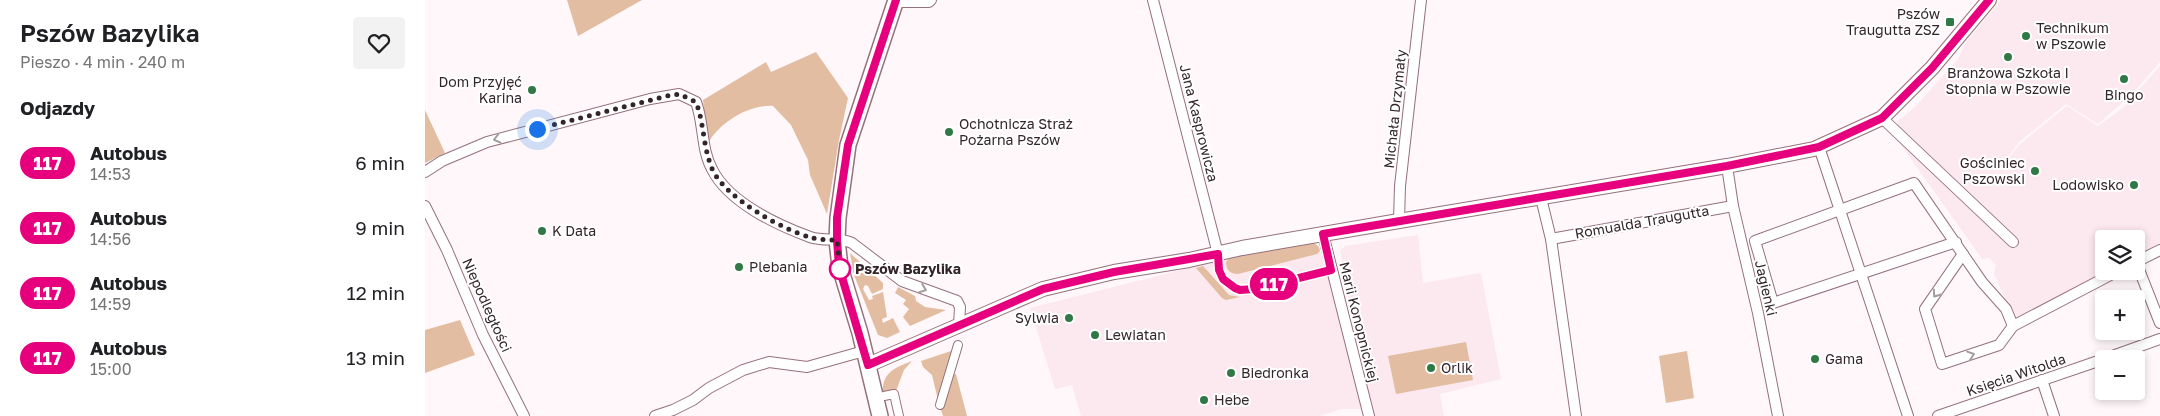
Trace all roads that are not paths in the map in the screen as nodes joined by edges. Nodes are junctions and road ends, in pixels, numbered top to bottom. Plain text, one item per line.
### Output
1 (931, 0) edge
2 (1153, 0) edge
3 (1421, 0) edge
4 (1989, 0) edge
5 (896, 1) edge
6 (1882, 118) junction
7 (1819, 147) junction
8 (1727, 166) junction
9 (425, 172) edge
10 (1541, 198) junction
11 (425, 206) edge
12 (1733, 206) junction
13 (1839, 210) junction
14 (1399, 221) junction
15 (1323, 234) junction
16 (1551, 239) junction
17 (837, 240) junction
18 (1956, 242) junction
19 (2013, 242) dead end
20 (2160, 250) edge
21 (1218, 254) junction
22 (1963, 254) junction
23 (2145, 258) edge
24 (1860, 275) junction
25 (2101, 280) edge
26 (2143, 280) edge
27 (2160, 323) edge
28 (959, 326) junction
29 (2013, 326) junction
30 (2160, 339) edge
31 (958, 345) dead end
32 (2129, 350) edge
33 (866, 358) junction
34 (2095, 362) edge
35 (2042, 380) junction
36 (884, 396) dead end
37 (940, 405) dead end
38 (524, 416) edge
39 (655, 416) edge
40 (880, 416) edge
41 (899, 416) edge
42 (1369, 416) edge
43 (1577, 416) edge
44 (1778, 416) edge
45 (1908, 416) edge
46 (1938, 416) edge
47 (2054, 416) edge

1 - 5 street
2 - 21 street, Jana Kasprowicza
3 - 14 street, Michała Drzymały
4 - 6 street
5 - 17 main road
6 - 7 street
6 - 19 street
7 - 8 street
7 - 13 street
8 - 10 street
8 - 12 street, Jagienki
17 -> 9 street
10 - 14 street
10 - 16 street
11 - 38 street, Niepodległości
12 - 16 street, Romualda Traugutta
12 - 44 street, Jagienki
13 - 18 street
13 - 24 street
13 - 24 street
14 - 15 street
15 - 21 street
15 - 42 street, Marii Konopnickiej
16 - 43 street
17 -> 28 street
17 - 33 main road
18 - 22 street
18 - 24 street
20 - 23 street
21 - 28 street
22 - 29 street
22 -> 29 street
24 - 45 street
25 - 29 street
26 - 27 street
28 - 33 street
30 - 32 street, Księcia Witolda
31 - 37 street
33 - 39 street
33 - 40 main road
34 - 35 street, Księcia Witolda
35 - 46 street, Księcia Witolda
35 - 47 street
36 - 41 street

